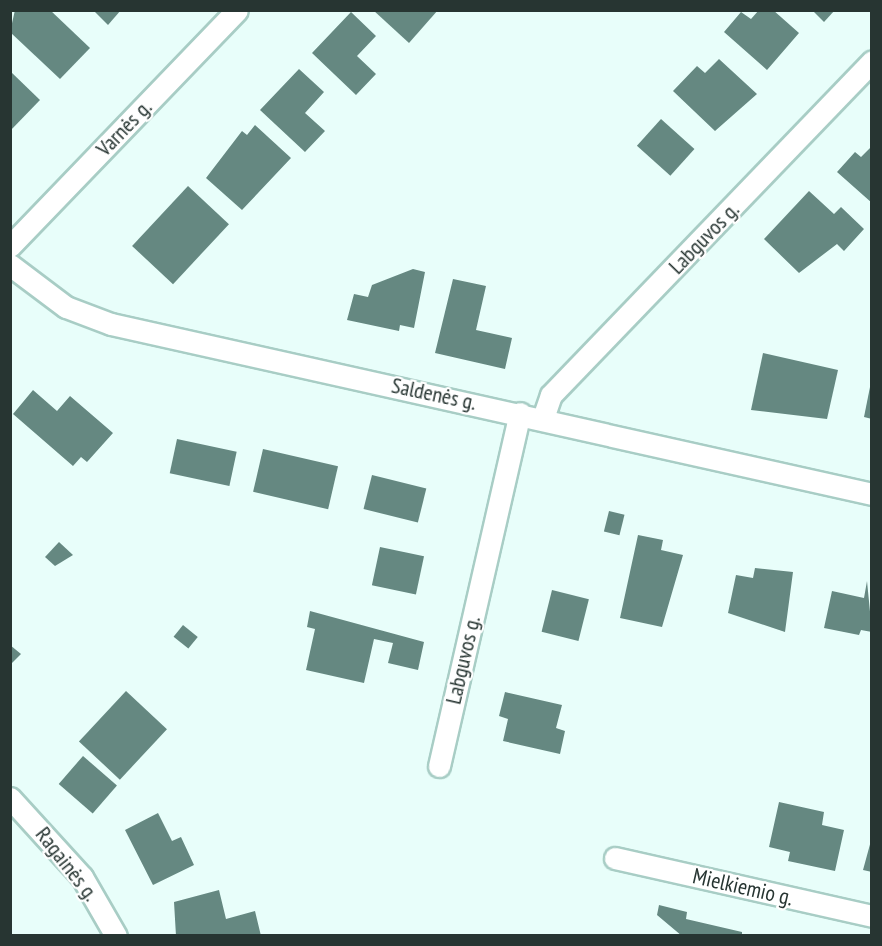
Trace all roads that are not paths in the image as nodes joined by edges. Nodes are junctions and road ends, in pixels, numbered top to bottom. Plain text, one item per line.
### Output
1 (237, 10) edge
2 (872, 61) edge
3 (10, 246) edge
4 (10, 265) edge
5 (520, 413) junction
6 (543, 418) junction
7 (872, 494) edge
8 (439, 766) dead end
9 (10, 798) edge
10 (615, 858) dead end
11 (872, 915) edge
12 (116, 936) edge

1 - 3 street, Varnės g.
2 - 6 street, Labguvos g.
4 - 5 street, Saldenės g.
5 - 6 street, Saldenės g.
5 - 8 street, Labguvos g.
6 - 7 street, Saldenės g.
9 - 12 street, Ragainės g.
10 - 11 street, Mielkiemio g.

